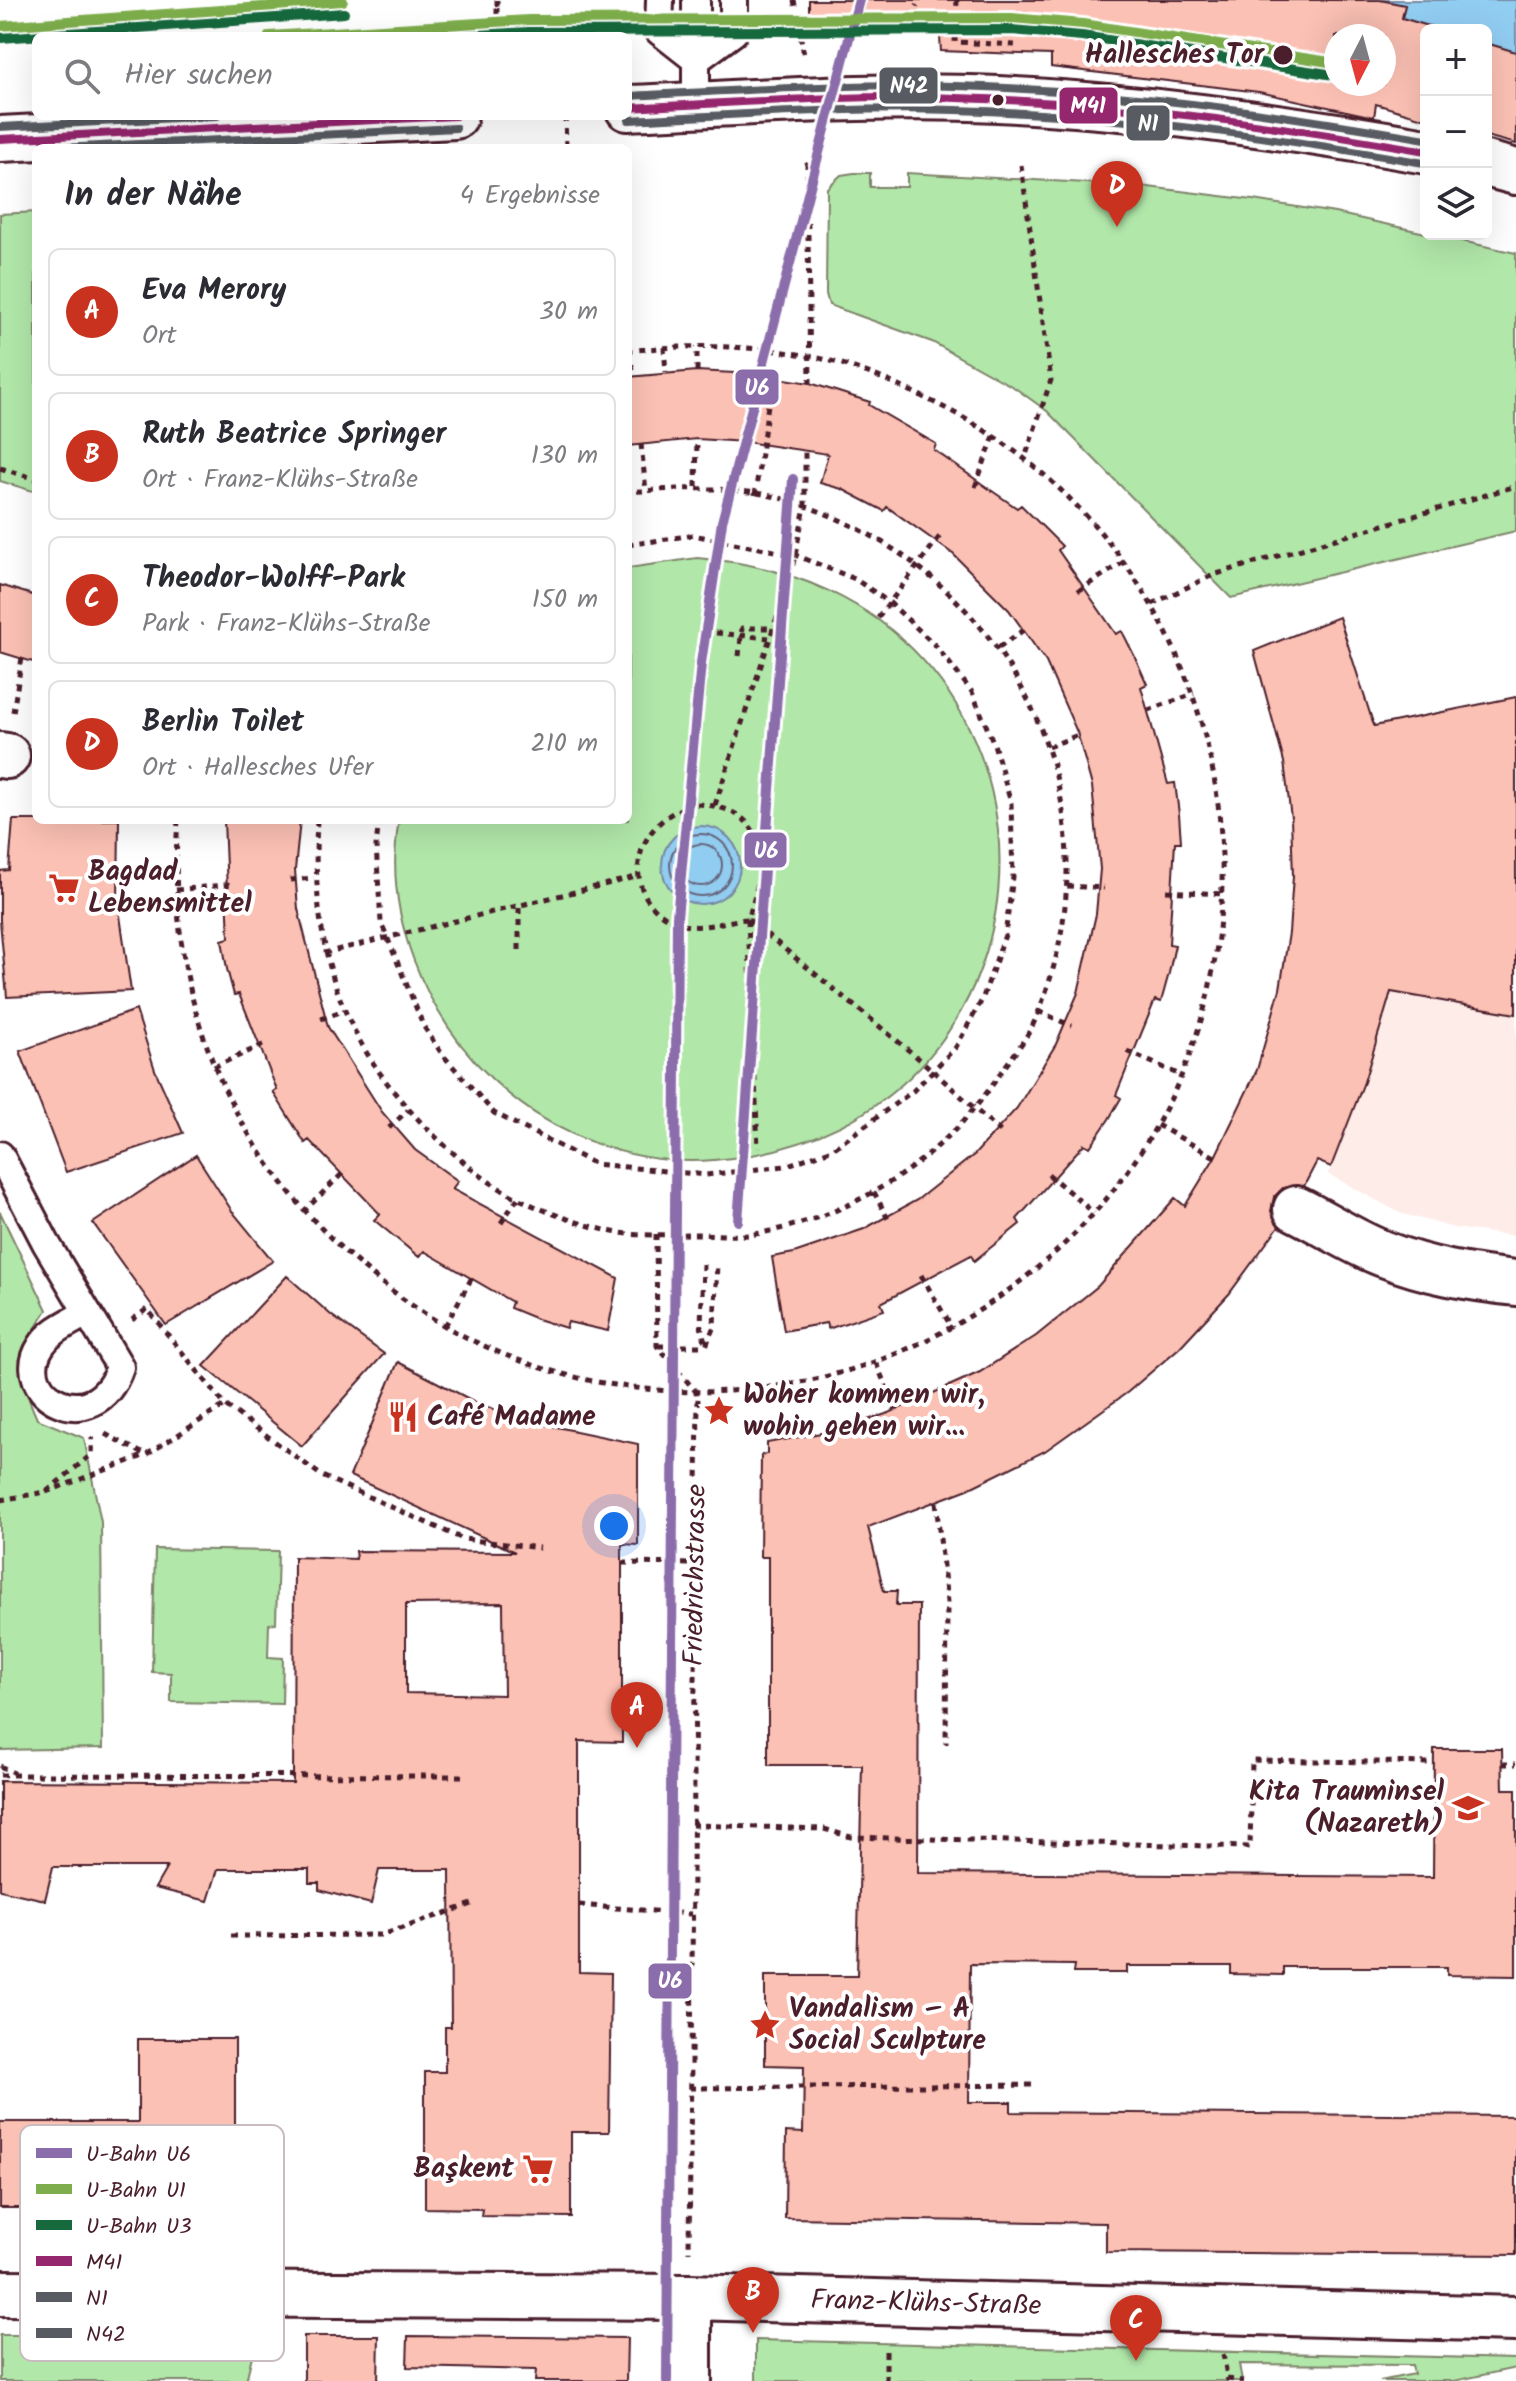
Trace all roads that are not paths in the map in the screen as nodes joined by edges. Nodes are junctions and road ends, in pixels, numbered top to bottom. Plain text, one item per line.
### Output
1 (660, 0) edge
2 (696, 0) edge
3 (734, 0) edge
4 (696, 60) junction
5 (696, 105) junction
6 (632, 108) edge
7 (376, 120) edge
8 (0, 139) edge
9 (1420, 150) edge
10 (1492, 166) edge
11 (1516, 172) edge
12 (0, 1155) edge
13 (1296, 1209) dead end
14 (1516, 1283) edge
15 (86, 1313) junction
16 (0, 2293) edge
17 (20, 2293) edge
18 (284, 2295) edge
19 (689, 2297) junction
20 (1516, 2319) edge
21 (689, 2381) edge

1 - 4 lane
2 - 4 lane
3 - 4 lane
4 - 5 lane
5 - 6 street
5 - 9 street
7 - 8 street
10 - 11 street
12 - 15 lane
13 - 14 street
15 - 15 lane
16 - 17 street, Franz-Klühs-Straße
18 - 19 street, Franz-Klühs-Straße
19 - 20 street, Franz-Klühs-Straße
19 - 21 street

